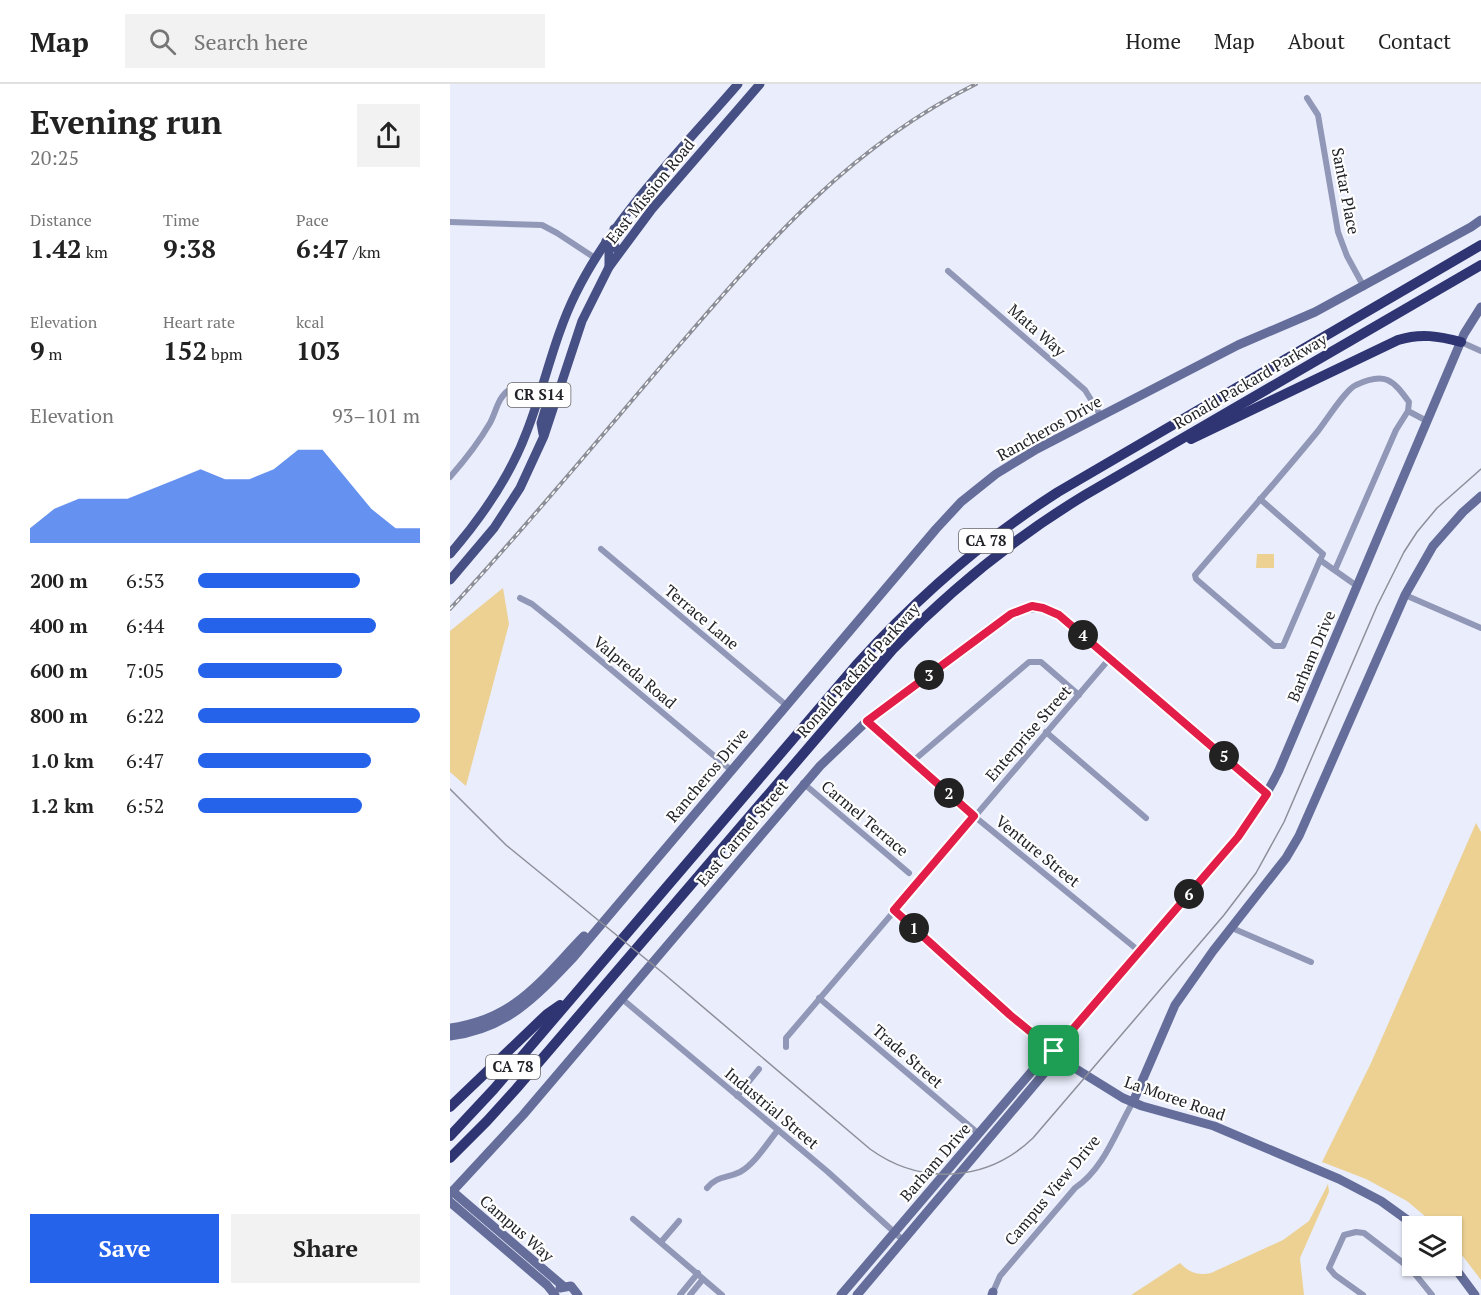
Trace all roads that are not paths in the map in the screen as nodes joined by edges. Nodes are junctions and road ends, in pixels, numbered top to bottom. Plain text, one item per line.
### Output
1 (738, 84) edge
2 (760, 84) edge
3 (1307, 98) dead end
4 (1481, 220) edge
5 (450, 222) edge
6 (614, 229) junction
7 (606, 241) junction
8 (1481, 245) edge
9 (620, 251) junction
10 (595, 258) junction
11 (1481, 265) edge
12 (609, 267) junction
13 (948, 271) dead end
14 (1365, 287) junction
15 (1481, 307) edge
16 (1461, 342) junction
17 (1481, 351) edge
18 (541, 390) junction
19 (1408, 411) junction
20 (1101, 416) junction
21 (1427, 421) junction
22 (544, 436) junction
23 (1164, 448) junction
24 (450, 477) edge
25 (1481, 496) edge
26 (1260, 499) junction
27 (601, 549) dead end
28 (450, 554) edge
29 (1320, 560) junction
30 (1335, 570) junction
31 (450, 580) edge
32 (1357, 586) junction
33 (1405, 595) junction
34 (520, 598) dead end
35 (1481, 628) edge
36 (1110, 658) junction
37 (1078, 695) junction
38 (786, 705) junction
39 (867, 721) junction
40 (1046, 732) junction
41 (913, 761) junction
42 (731, 770) junction
43 (803, 783) junction
44 (1267, 794) junction
45 (974, 816) junction
46 (1146, 818) dead end
47 (909, 873) dead end
48 (630, 889) junction
49 (894, 910) junction
50 (1232, 928) junction
51 (1139, 951) junction
52 (1311, 962) dead end
53 (573, 997) junction
54 (819, 998) junction
55 (621, 999) junction
56 (450, 1028) edge
57 (450, 1036) edge
58 (786, 1047) dead end
59 (1054, 1051) junction
60 (759, 1069) dead end
61 (737, 1096) junction
62 (1133, 1102) junction
63 (450, 1107) edge
64 (487, 1121) junction
65 (778, 1130) junction
66 (979, 1134) junction
67 (450, 1136) edge
68 (450, 1158) edge
69 (450, 1168) edge
70 (707, 1188) dead end
71 (451, 1192) edge
72 (450, 1202) edge
73 (1402, 1216) edge
74 (633, 1219) dead end
75 (679, 1221) dead end
76 (895, 1232) junction
77 (904, 1240) junction
78 (661, 1242) junction
79 (532, 1260) junction
80 (701, 1276) junction
81 (1461, 1276) edge
82 (563, 1286) junction
83 (992, 1293) edge
84 (555, 1295) edge
85 (578, 1295) edge
86 (680, 1295) edge
87 (690, 1295) edge
88 (722, 1295) edge
89 (841, 1295) edge
90 (857, 1295) edge
91 (1363, 1295) edge
92 (1432, 1295) edge
93 (1475, 1295) edge

1 - 6 main road, East Mission Road / CR S14
2 - 9 main road, East Mission Road / CR S14
3 - 14 street, Santar Place
4 - 14 main road, Rancheros Drive
5 - 10 street
6 - 7 main road, East Mission Road / CR S14
6 - 9 main road
7 - 10 main road, East Mission Road / CR S14
7 - 12 main road
8 - 53 highway, Ronald Packard Parkway / CA 78
9 - 12 main road, East Mission Road / CR S14
10 - 18 main road, East Mission Road / CR S14
11 - 23 highway, Ronald Packard Parkway / CA 78
12 - 22 main road, East Mission Road / CR S14
13 - 20 street, Mata Way
14 - 20 main road, Rancheros Drive
15 - 16 main road, Barham Drive
16 - 17 street
16 - 21 main road, Barham Drive
16 - 23 highway
18 - 22 main road
18 - 24 street
18 - 28 main road, East Mission Road / CR S14
19 - 21 street
19 - 26 street
19 - 30 street
20 - 38 main road, Rancheros Drive
21 - 32 main road, Barham Drive
22 - 31 main road, East Mission Road / CR S14
23 - 64 highway, Ronald Packard Parkway / CA 78
25 - 33 main road
26 - 29 street
26 - 29 street
27 - 38 street, Terrace Lane
29 - 30 street
30 - 32 street
32 - 44 main road, Barham Drive
33 - 35 street
33 - 50 main road
34 - 42 street, Valpreda Road
36 - 37 street, Enterprise Street
36 - 39 main road, East Carmel Street
36 - 44 main road, East Carmel Street
37 - 40 street, Enterprise Street
37 - 41 street
38 - 42 main road, Rancheros Drive
39 - 41 street, Venture Street
39 - 43 main road, East Carmel Street
40 - 45 street, Enterprise Street
40 - 46 street
41 - 45 street, Venture Street
42 - 48 main road, Rancheros Drive
43 - 47 street, Carmel Terrace
43 - 55 main road, East Carmel Street
44 - 51 main road, Barham Drive
45 - 49 street, Enterprise Street
45 - 51 street, Venture Street
48 - 56 main road, Rancheros Drive
48 - 57 main road, Rancheros Drive
49 - 54 street, Enterprise Street
49 - 59 street, La Moree Road
50 - 52 street
50 - 62 main road
51 - 59 main road, Barham Drive
53 - 63 highway
53 - 67 highway, Ronald Packard Parkway / CA 78
54 - 58 street, Enterprise Street
54 - 66 street, Trade Street
55 - 61 street, Industrial Street
55 - 71 main road, East Carmel Street
59 - 62 main road, La Moree Road
59 - 66 main road, Barham Drive
59 - 77 main road, Barham Drive
60 - 61 street
61 - 65 street, Industrial Street
62 - 73 main road, La Moree Road
62 - 83 street, Campus View Drive
64 - 68 highway, Ronald Packard Parkway / CA 78
64 - 69 highway
65 - 70 street
65 - 76 street, Industrial Street
66 - 76 main road, Barham Drive
71 - 79 main road, Campus Way
72 - 79 main road, Campus Way
74 - 78 street
75 - 78 street
76 - 77 street, Industrial Street
76 - 89 main road, Barham Drive
77 - 90 main road, Barham Drive
78 - 80 street
79 - 82 main road, Campus Way
79 - 84 main road, Campus Way
80 - 86 street
80 - 87 street
80 - 88 street
81 - 93 main road
82 - 84 main road, Campus Way
82 - 85 main road, Campus Way
91 - 92 street

